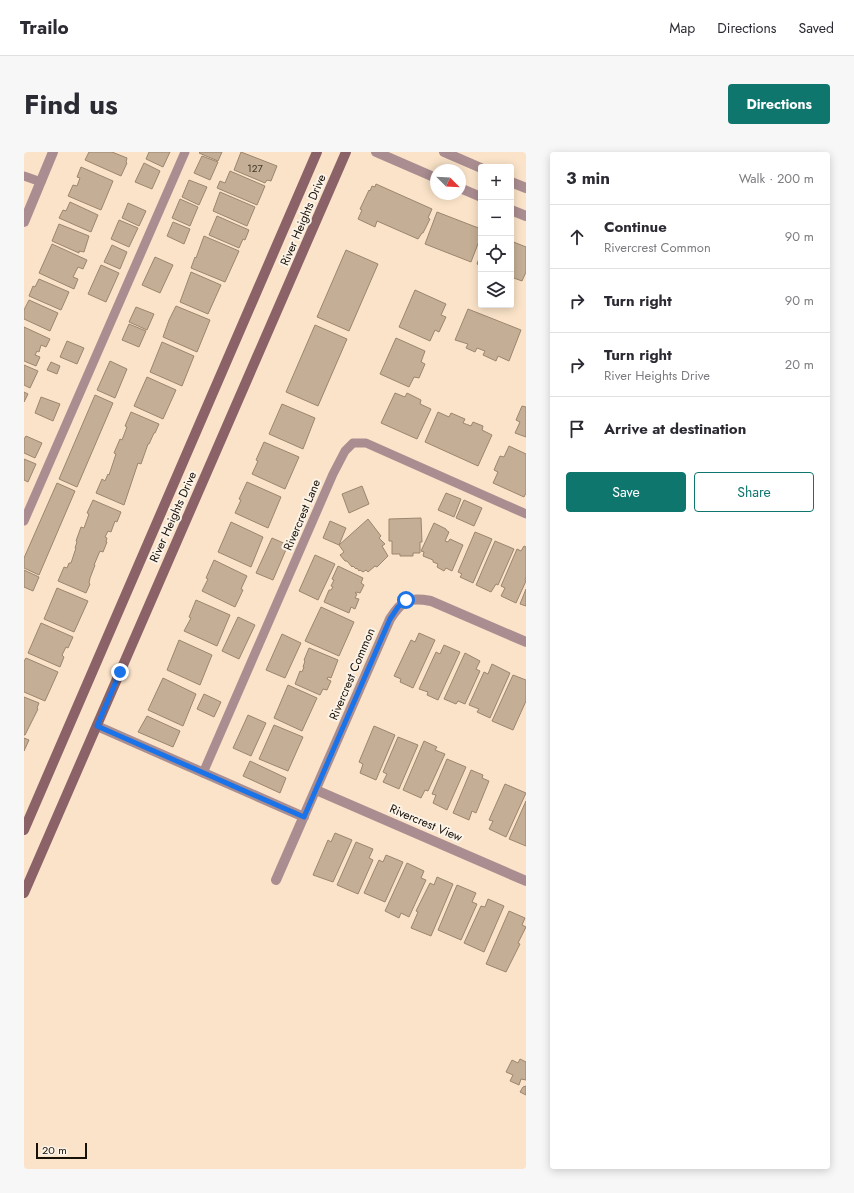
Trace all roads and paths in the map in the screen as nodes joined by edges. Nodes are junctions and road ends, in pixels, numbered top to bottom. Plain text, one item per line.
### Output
1 (53, 152) edge
2 (185, 152) edge
3 (316, 152) edge
4 (346, 152) edge
5 (376, 152) edge
6 (444, 152) edge
7 (478, 167) edge
8 (430, 175) edge
9 (24, 176) edge
10 (41, 182) junction
11 (514, 183) edge
12 (526, 188) edge
13 (466, 191) edge
14 (478, 196) edge
15 (514, 211) edge
16 (526, 216) edge
17 (24, 222) edge
18 (526, 514) edge
19 (24, 522) edge
20 (526, 642) edge
21 (97, 726) junction
22 (203, 773) junction
23 (316, 790) junction
24 (304, 817) junction
25 (24, 830) edge
26 (276, 880) dead end
27 (526, 881) edge
28 (24, 893) edge

1 - 10 street
2 - 19 lane
3 - 25 street, River Heights Drive
4 - 21 street, River Heights Drive
5 - 8 street
6 - 7 street
9 - 10 lane
10 - 17 street
11 - 12 street
13 - 14 street
15 - 16 street
18 - 22 lane, Rivercrest Lane
20 - 23 street, Rivercrest Common
21 - 22 street
21 - 28 street, River Heights Drive
22 - 24 street
23 - 24 street, Rivercrest Common
23 - 27 street, Rivercrest View
24 - 26 street, Rivercrest Common

